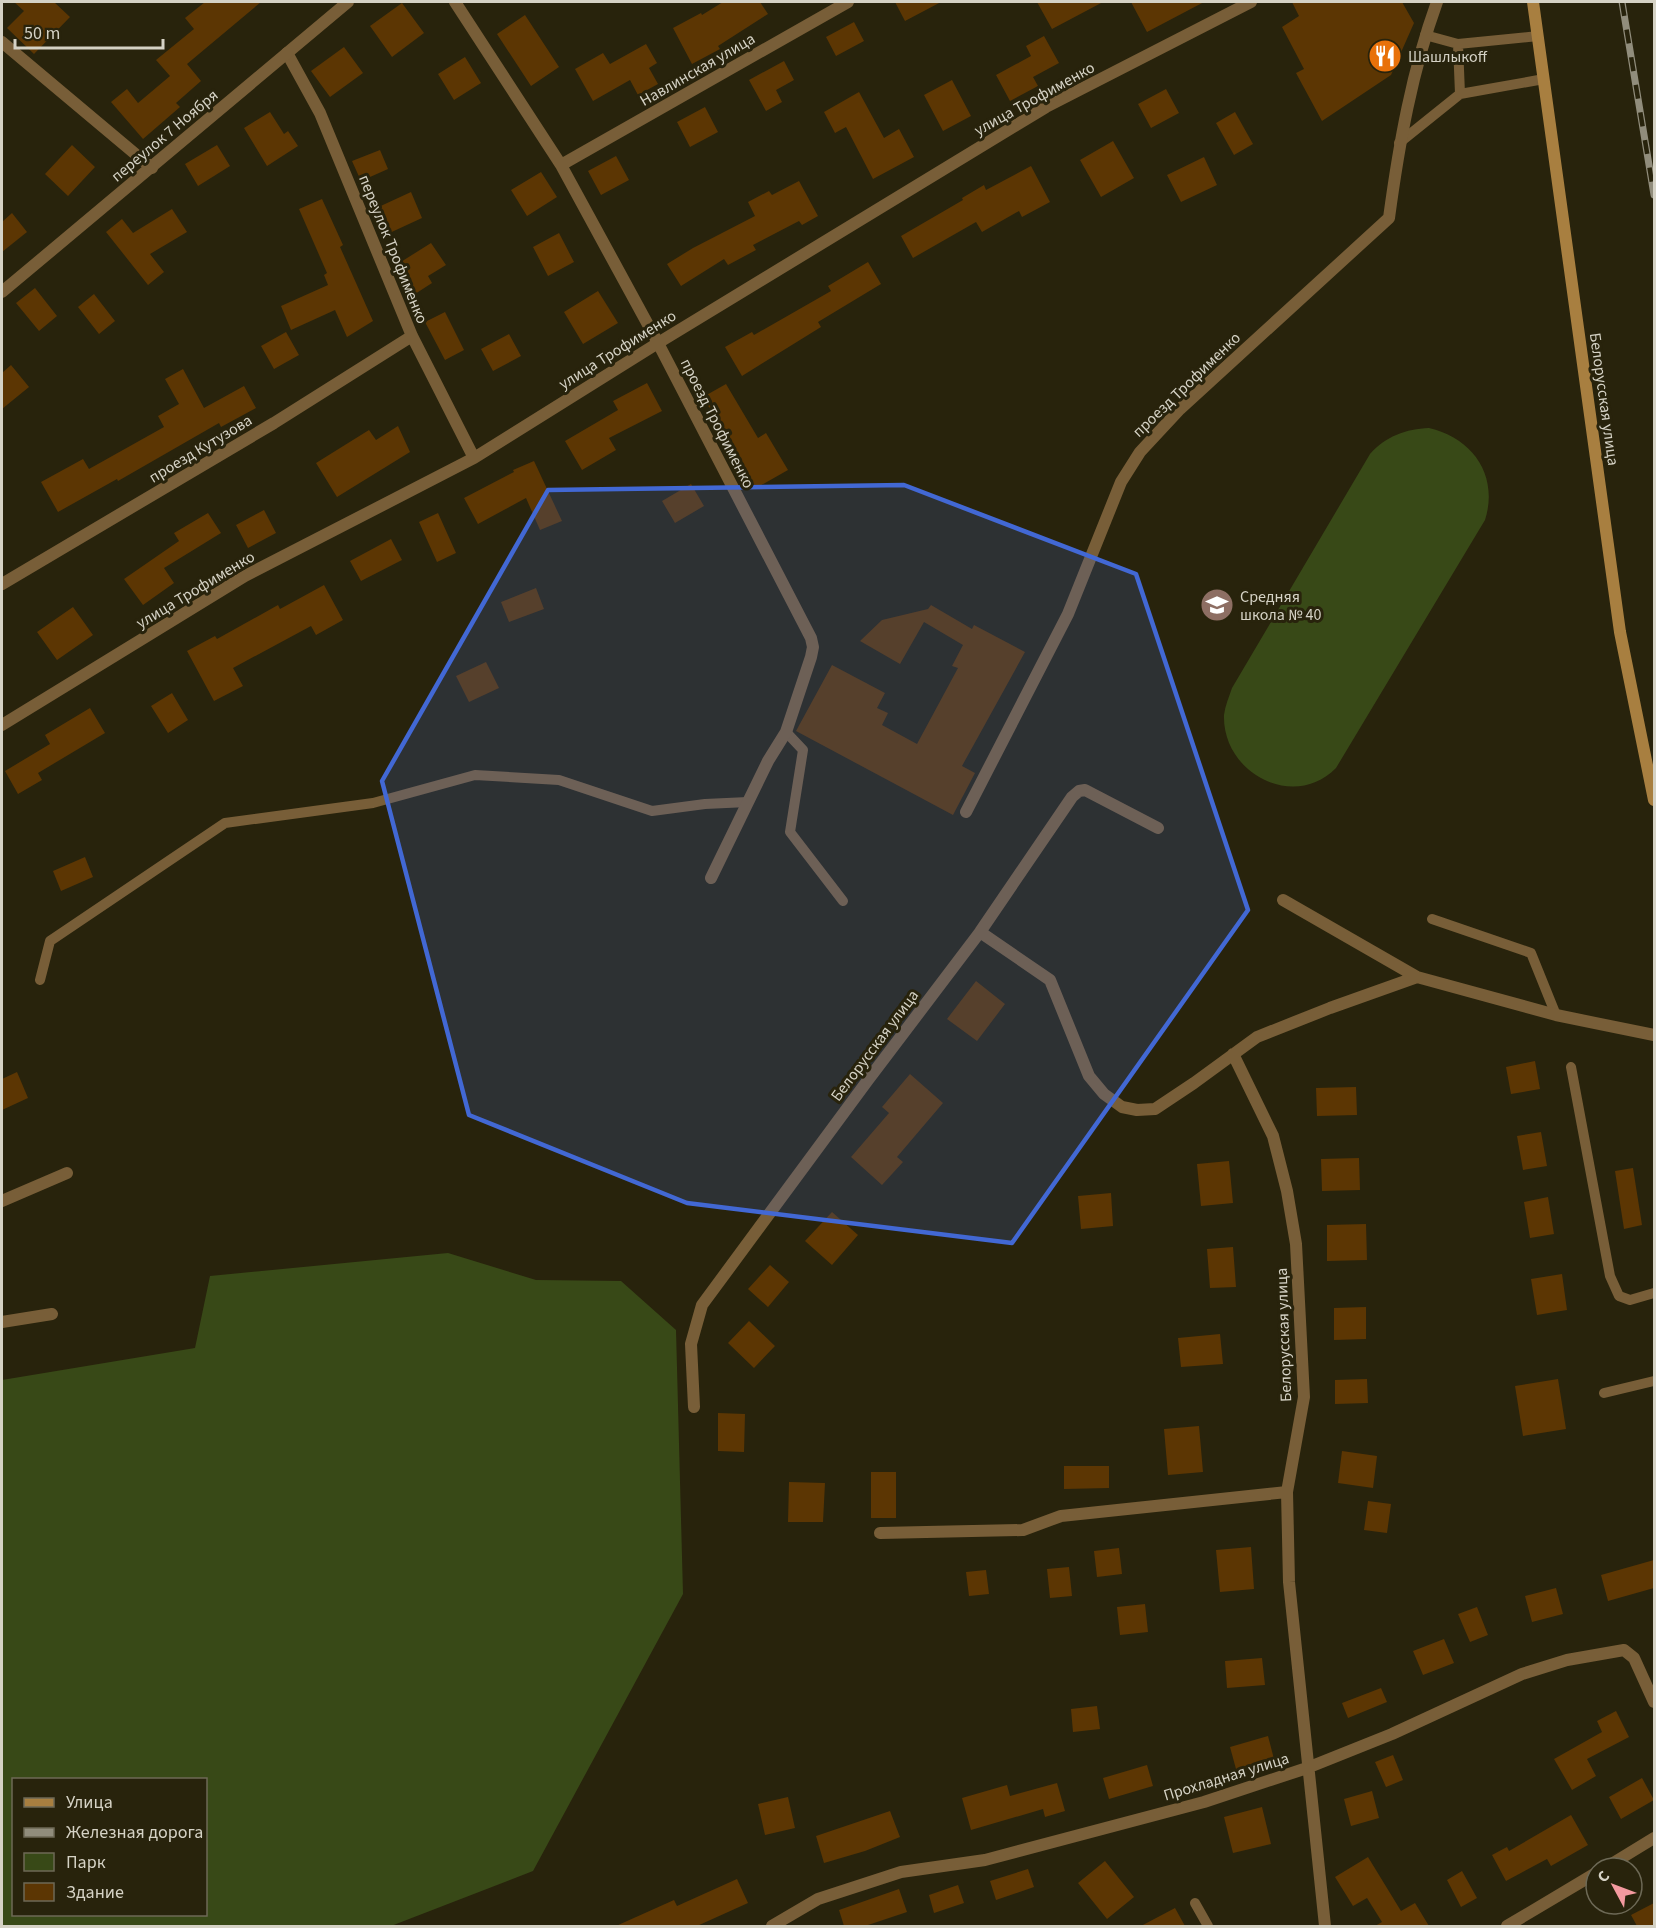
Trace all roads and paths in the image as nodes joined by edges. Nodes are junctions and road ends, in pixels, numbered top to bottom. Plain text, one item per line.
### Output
1 (348, 2) edge
2 (455, 2) edge
3 (848, 2) edge
4 (1251, 2) edge
5 (1437, 2) edge
6 (1533, 2) edge
7 (1425, 35) junction
8 (1538, 36) junction
9 (2, 42) edge
10 (1458, 44) junction
11 (287, 53) junction
12 (1544, 79) junction
13 (1460, 94) junction
14 (1399, 143) junction
15 (561, 165) junction
16 (152, 168) junction
17 (2, 292) edge
18 (412, 336) junction
19 (658, 343) junction
20 (474, 458) junction
21 (2, 584) edge
22 (2, 725) edge
23 (786, 732) junction
24 (1654, 800) edge
25 (748, 802) junction
26 (966, 812) dead end
27 (1158, 828) dead end
28 (711, 878) dead end
29 (1283, 900) dead end
30 (843, 901) dead end
31 (1432, 919) dead end
32 (980, 932) junction
33 (1417, 977) junction
34 (40, 980) dead end
35 (1556, 1015) junction
36 (1654, 1035) edge
37 (1233, 1054) junction
38 (1571, 1067) dead end
39 (67, 1173) dead end
40 (2, 1201) edge
41 (1654, 1293) edge
42 (52, 1314) dead end
43 (2, 1322) edge
44 (1654, 1381) edge
45 (1604, 1393) dead end
46 (693, 1407) dead end
47 (1287, 1492) junction
48 (880, 1533) dead end
49 (1654, 1702) edge
50 (1307, 1768) junction
51 (1654, 1838) edge
52 (1625, 1856) edge
53 (1584, 1880) edge
54 (1195, 1904) dead end
55 (778, 1925) edge
56 (1208, 1926) edge
57 (1325, 1926) edge
58 (1507, 1926) edge

1 - 11 street, переулок 7 Ноября
2 - 15 street, проезд Трофименко
3 - 15 street, Навлинская улица
4 - 19 street, улица Трофименко
5 - 7 street, проезд Трофименко
6 - 8 main road, Белорусская улица
7 - 10 lane
7 - 14 street, проезд Трофименко
8 - 10 lane
8 - 12 main road, Белорусская улица
9 - 16 street
10 - 13 lane
11 - 16 street, переулок 7 Ноября
11 - 18 street, переулок Трофименко
12 - 13 lane
12 - 24 main road, Белорусская улица
13 - 14 lane
14 - 26 street, проезд Трофименко
15 - 19 street, проезд Трофименко
16 - 17 street, переулок 7 Ноября
18 - 20 street, переулок Трофименко
18 - 21 street, проезд Кутузова
19 - 20 street, улица Трофименко
19 - 23 street, проезд Трофименко
20 - 22 street, улица Трофименко
23 - 25 street, проезд Трофименко
23 - 30 lane
25 - 28 street, проезд Трофименко
25 - 34 lane
27 - 32 street, Белорусская улица
29 - 33 street
31 - 35 lane
32 - 37 street
32 - 46 street, Белорусская улица
33 - 35 street
33 - 37 street
35 - 36 street
37 - 47 street, Белорусская улица
38 - 41 lane
39 - 40 street
42 - 43 street
44 - 45 lane
47 - 48 street
47 - 50 street, Белорусская улица
49 - 50 street, Прохладная улица
50 - 55 street, Прохладная улица
50 - 57 street, Белорусская улица
51 - 52 street
53 - 58 street
54 - 56 lane

